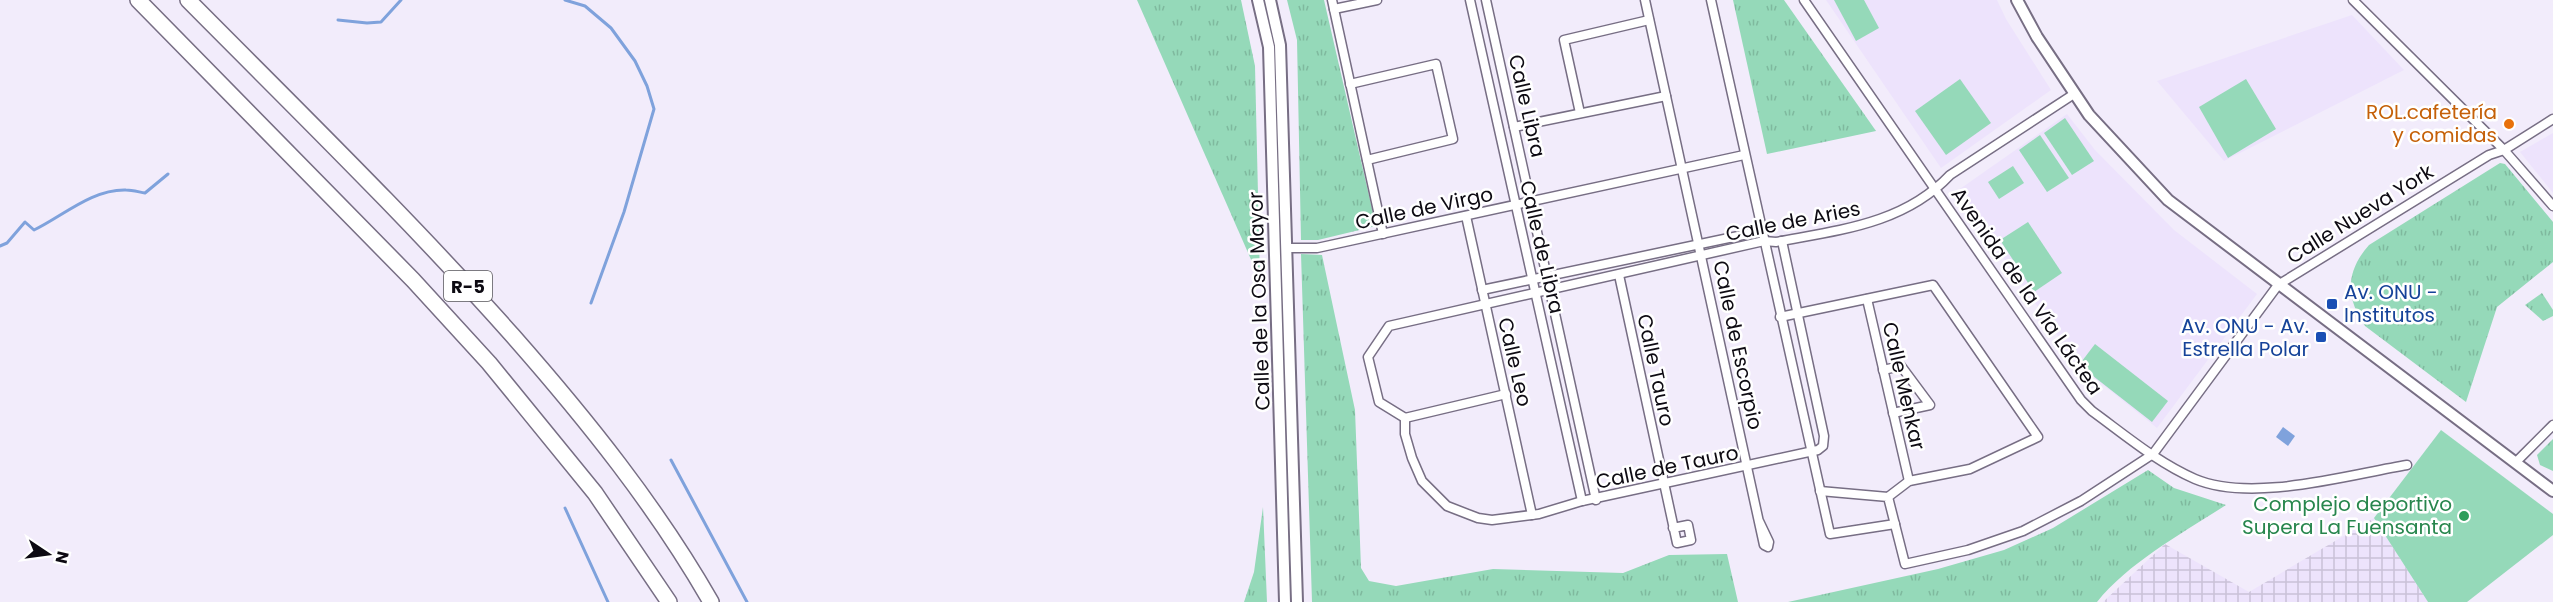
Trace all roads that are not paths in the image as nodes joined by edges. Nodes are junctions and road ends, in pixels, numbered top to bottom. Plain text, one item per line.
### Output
1 (138, 0) edge
2 (188, 0) edge
3 (1258, 0) edge
4 (1270, 0) edge
5 (1332, 0) edge
6 (1377, 0) edge
7 (1470, 0) edge
8 (1486, 0) edge
9 (1645, 0) edge
10 (1711, 0) edge
11 (1804, 0) edge
12 (2017, 0) edge
13 (2353, 0) edge
14 (1334, 9) junction
15 (1649, 20) junction
16 (1350, 84) junction
17 (2074, 94) junction
18 (1666, 96) junction
19 (1580, 113) junction
20 (2553, 119) edge
21 (1514, 127) junction
22 (2504, 150) junction
23 (1744, 155) junction
24 (1367, 159) junction
25 (1683, 168) junction
26 (1936, 191) junction
27 (1531, 201) junction
28 (1515, 204) junction
29 (2553, 206) edge
30 (1466, 216) junction
31 (1762, 231) junction
32 (1383, 234) junction
33 (1764, 241) junction
34 (1782, 241) junction
35 (1699, 244) junction
36 (1286, 248) junction
37 (1701, 255) junction
38 (1619, 275) junction
39 (1547, 277) junction
40 (1532, 280) junction
41 (2278, 285) junction
42 (1550, 289) junction
43 (1482, 290) junction
44 (1535, 292) junction
45 (1867, 299) junction
46 (1485, 304) junction
47 (1797, 313) junction
48 (1780, 317) junction
49 (1883, 370) junction
50 (1506, 394) junction
51 (1893, 413) junction
52 (1405, 418) junction
53 (2553, 425) edge
54 (1811, 453) junction
55 (2153, 454) junction
56 (2516, 462) junction
57 (2407, 465) dead end
58 (1748, 466) junction
59 (1909, 481) junction
60 (1664, 484) junction
61 (1820, 491) junction
62 (2553, 491) edge
63 (1888, 497) junction
64 (1596, 500) junction
65 (1582, 501) junction
66 (1532, 515) junction
67 (1759, 521) dead end
68 (1895, 524) junction
69 (1673, 528) junction
70 (669, 602) edge
71 (711, 602) edge
72 (1285, 602) edge
73 (1297, 602) edge

1 - 70 highway, R-5
2 - 71 highway, R-5
3 - 72 street, Calle de la Osa Mayor
4 - 36 street, Calle de la Osa Mayor
5 - 14 street
6 - 14 street
7 - 28 street, Calle de Libra
8 - 21 street, Calle Libra
9 - 15 street, Calle de Escorpio
10 - 23 street
11 - 26 street, Avenida de la Vía Láctea
12 - 17 street
13 - 22 street
14 - 16 street
15 - 18 street, Calle de Escorpio
15 - 19 street
16 - 24 street
16 - 24 street
17 - 26 street, Calle de Aries
17 - 41 street
18 - 19 street
18 - 25 street, Calle de Escorpio
19 - 21 street
20 - 22 street, Calle Nueva York
21 - 27 street, Calle Libra
22 - 29 street
22 - 41 street, Calle Nueva York
23 - 25 street, Calle de Virgo
23 - 31 street
24 - 32 street
25 - 27 street, Calle de Virgo
25 - 35 street, Calle de Escorpio
26 - 34 street, Calle de Aries
26 - 55 street, Avenida de la Vía Láctea
27 - 28 street, Calle de Virgo
27 - 39 street, Calle Libra
28 - 30 street, Calle de Virgo
28 - 40 street, Calle de Libra
30 - 32 street, Calle de Virgo
30 - 43 street, Calle Leo
31 - 33 street
31 - 35 street, Calle de Aries
32 - 36 street, Calle de Virgo
33 - 34 street, Calle de Aries
33 - 37 street, Calle de Aries
33 - 48 street
34 - 47 street
35 - 37 street, Calle de Escorpio
35 - 39 street, Calle de Aries
36 - 73 street, Calle de la Osa Mayor
37 - 38 street, Calle de Aries
37 - 58 street, Calle de Escorpio
38 - 42 street, Calle de Aries
38 - 60 street, Calle Tauro
39 - 40 street, Calle de Aries
39 - 42 street, Calle Libra
40 - 43 street, Calle de Aries
40 - 44 street, Calle de Libra
41 - 55 street
41 - 56 street
42 - 44 street, Calle de Aries
42 - 64 street, Calle Libra
43 - 46 street, Calle Leo
44 - 46 street, Calle de Aries
44 - 65 street, Calle de Libra
45 - 47 street
45 - 49 street, Calle Menkar
45 - 59 street
46 - 50 street, Calle Leo
46 - 52 street, Calle de Aries
47 - 48 street
47 - 54 street
48 - 54 street
49 - 51 street, Calle Menkar
49 - 51 street
50 - 52 street
50 - 66 street, Calle Leo
51 - 59 street, Calle Menkar
52 - 66 street
53 - 56 street
54 - 58 street, Calle de Tauro
54 - 61 street
55 - 57 street, Avenida de la Vía Láctea
55 - 68 street
56 - 62 street
58 - 60 street, Calle de Tauro
58 - 67 street, Calle de Escorpio
59 - 63 street
60 - 64 street, Calle de Tauro
60 - 69 street, Calle Tauro
61 - 63 street
61 - 68 street
63 - 68 street
64 - 65 street, Calle de Tauro
65 - 66 street, Calle de Tauro
69 - 69 street, Calle Tauro

